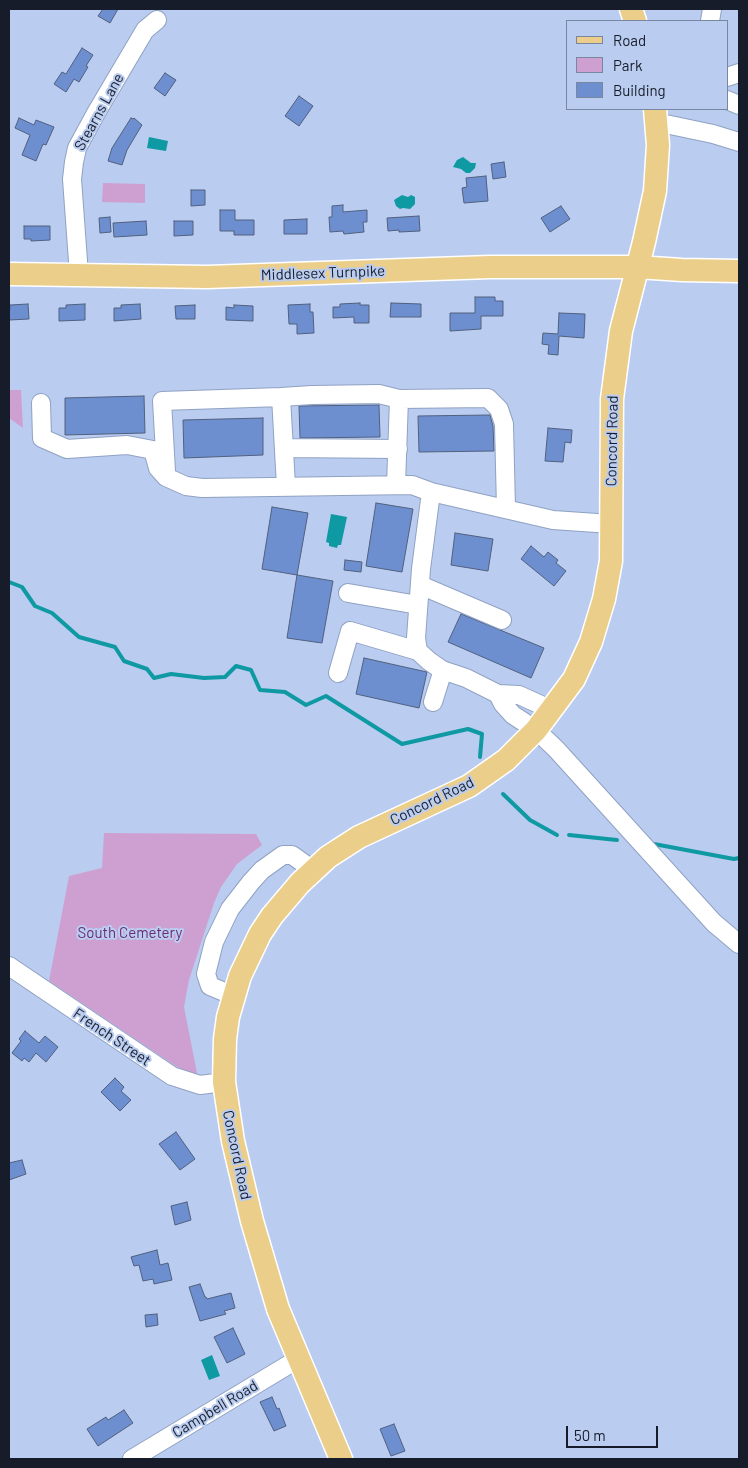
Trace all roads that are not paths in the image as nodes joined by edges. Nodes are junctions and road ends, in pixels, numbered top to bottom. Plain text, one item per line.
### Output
1 (157, 20) dead end
2 (655, 115) edge
3 (739, 142) edge
4 (637, 267) junction
5 (739, 271) edge
6 (9, 274) edge
7 (78, 275) junction
8 (281, 397) junction
9 (400, 399) junction
10 (41, 403) dead end
11 (284, 448) junction
12 (398, 448) junction
13 (166, 477) junction
14 (396, 485) junction
15 (286, 486) junction
16 (431, 492) junction
17 (506, 509) junction
18 (611, 524) junction
19 (420, 585) junction
20 (348, 594) dead end
21 (418, 605) junction
22 (502, 620) dead end
23 (418, 651) junction
24 (443, 670) junction
25 (338, 672) dead end
26 (498, 694) junction
27 (433, 702) dead end
28 (552, 710) junction
29 (536, 730) junction
30 (313, 870) junction
31 (739, 944) edge
32 (9, 966) edge
33 (234, 996) junction
34 (224, 1082) junction
35 (298, 1359) junction
36 (132, 1459) edge
37 (341, 1459) edge

1 - 7 street, Stearns Lane
2 - 3 street
2 - 4 main road, Concord Road
4 - 5 main road, Middlesex Turnpike
4 - 7 main road, Middlesex Turnpike
4 - 18 main road, Concord Road
6 - 7 main road, Middlesex Turnpike
8 - 9 street
8 - 11 street
8 - 13 street
9 - 12 street
9 - 17 street
10 - 13 street
11 - 12 street
11 - 15 street
12 - 14 street
13 - 15 street
14 - 15 street
14 - 16 street
16 - 17 street
16 - 19 street
17 - 18 street
18 - 28 main road, Concord Road
19 - 21 street
19 - 22 street
20 - 21 street
21 - 23 street
23 - 24 street
23 - 25 street
24 - 26 street
24 - 27 street
26 - 28 street
26 - 29 street
28 - 29 main road, Concord Road
29 - 30 main road, Concord Road
29 - 31 street
30 - 33 main road, Concord Road
30 - 33 street
32 - 34 street, French Street
33 - 34 main road, Concord Road
34 - 35 main road, Concord Road
35 - 36 street, Campbell Road
35 - 37 main road, Concord Road

